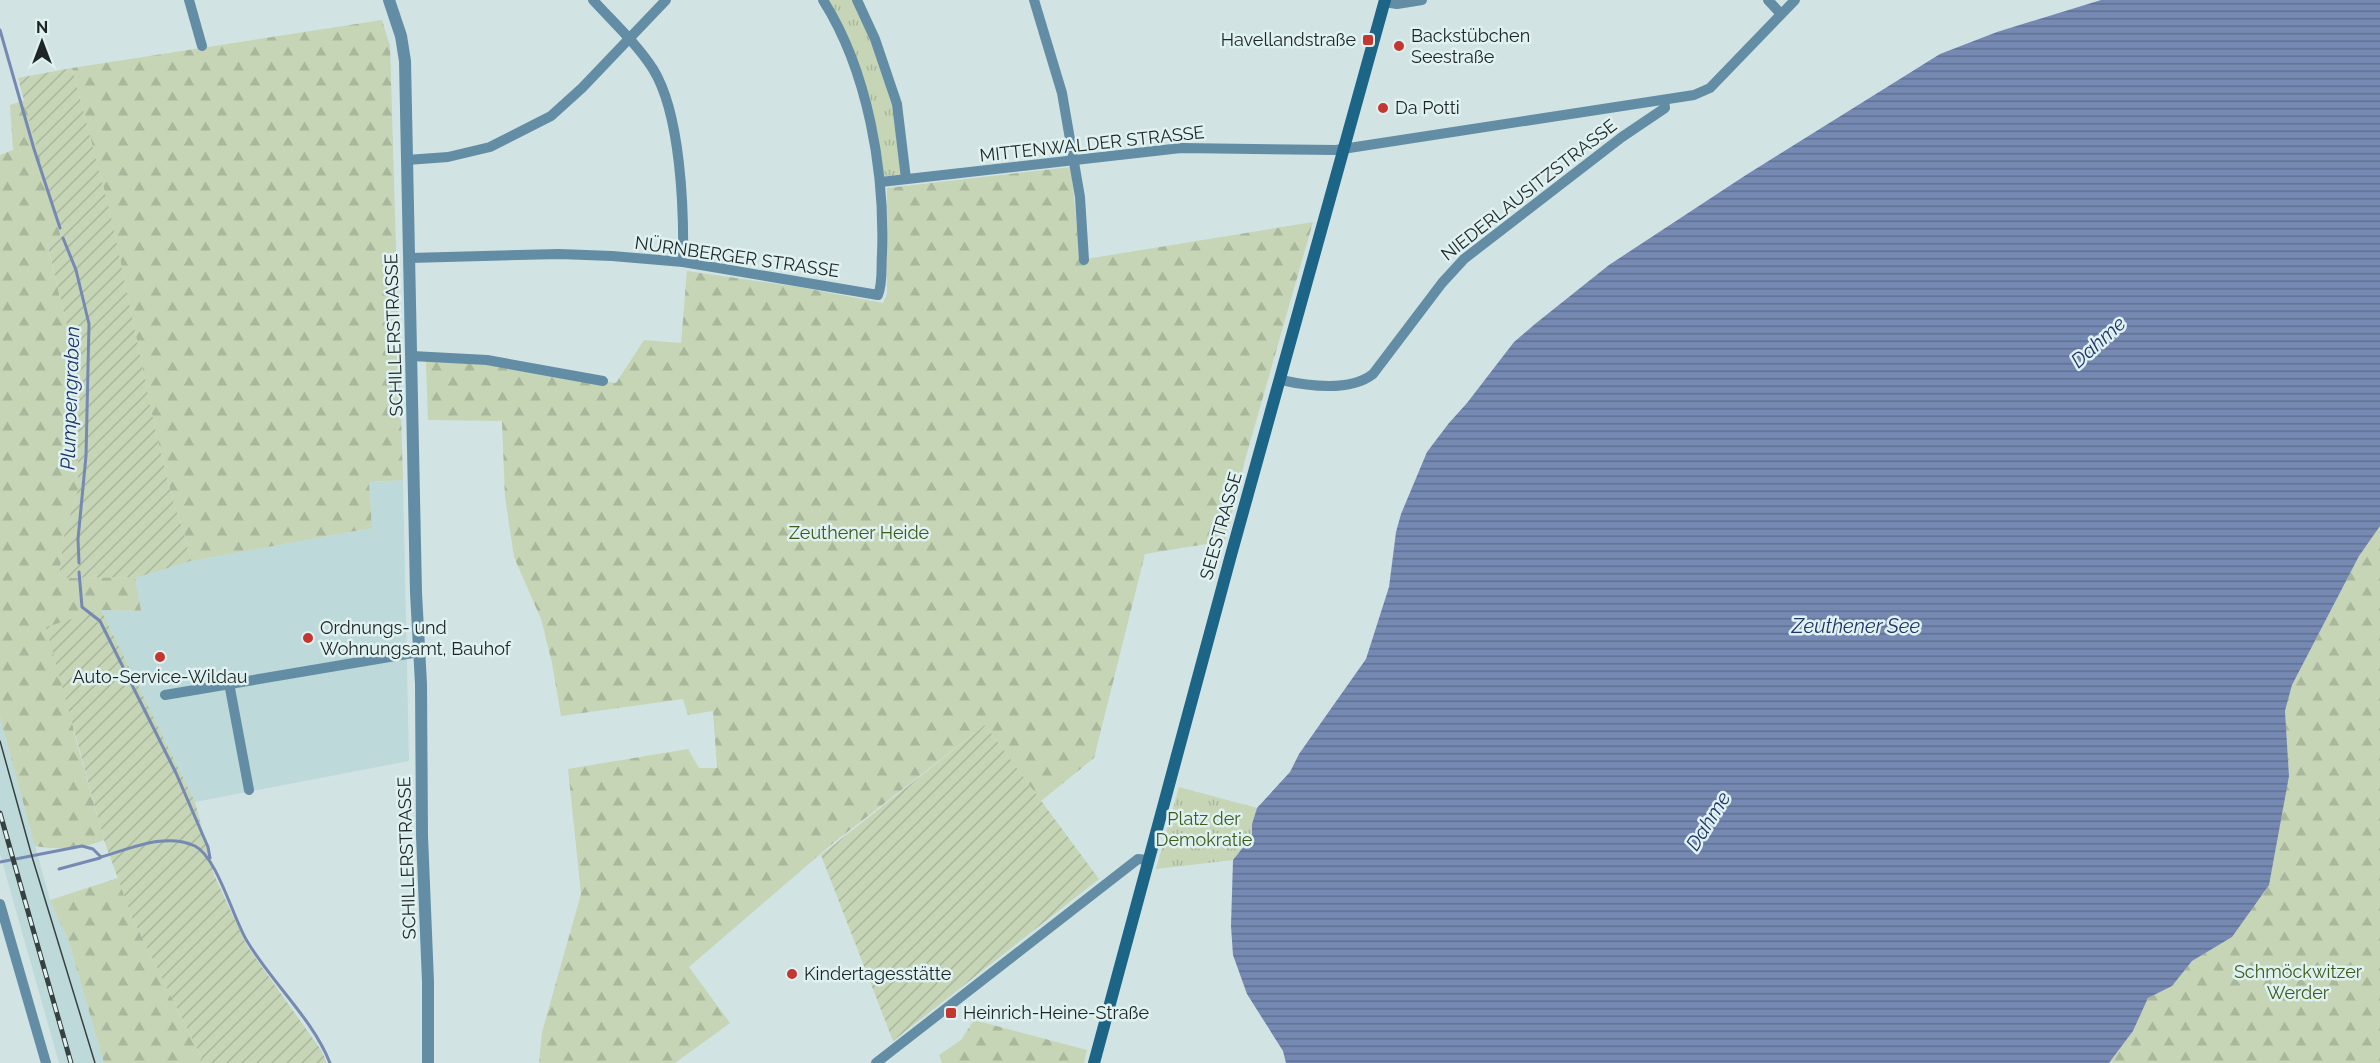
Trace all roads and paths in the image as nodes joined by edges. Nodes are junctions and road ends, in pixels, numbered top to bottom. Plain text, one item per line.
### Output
1 (189, 0) edge
2 (389, 0) edge
3 (593, 0) edge
4 (666, 0) edge
5 (823, 0) edge
6 (857, 0) edge
7 (1034, 0) edge
8 (1422, 0) edge
9 (1768, 0) edge
10 (1794, 0) edge
11 (1384, 1) edge
12 (1781, 14) junction
13 (630, 38) junction
14 (202, 46) dead end
15 (1664, 101) junction
16 (1344, 149) junction
17 (407, 160) junction
18 (1074, 161) junction
19 (906, 179) junction
20 (881, 182) junction
21 (410, 258) junction
22 (1084, 260) dead end
23 (683, 262) junction
24 (412, 356) junction
25 (1281, 380) junction
26 (603, 381) dead end
27 (419, 652) junction
28 (229, 683) junction
29 (165, 695) dead end
30 (249, 790) dead end
31 (1148, 860) junction
32 (0, 904) edge
33 (46, 1063) edge
34 (428, 1063) edge
35 (876, 1063) edge
36 (1094, 1063) edge

1 - 14 street
2 - 17 street, SCHILLERSTRASSE
3 - 13 street
4 - 13 street
5 - 20 street
6 - 19 street
7 - 18 street
8 - 11 street
9 - 12 street
10 - 12 street
11 - 16 main road, SEESTRASSE
12 - 15 street
13 - 17 street
13 - 23 street
15 - 16 street, MITTENWALDER STRASSE
15 - 25 street, NIEDERLAUSITZSTRASSE
16 - 18 street, MITTENWALDER STRASSE
16 - 25 main road, SEESTRASSE
17 - 21 street, SCHILLERSTRASSE
18 - 19 street, MITTENWALDER STRASSE
18 - 22 street
19 - 20 street, MITTENWALDER STRASSE
20 - 23 street, NÜRNBERGER STRASSE
21 - 23 street, NÜRNBERGER STRASSE
21 - 24 street, SCHILLERSTRASSE
24 - 26 street
24 - 27 street, SCHILLERSTRASSE
25 - 31 main road, SEESTRASSE
27 - 28 street
27 - 34 street, SCHILLERSTRASSE
28 - 29 street
28 - 30 street
31 - 35 street
31 - 36 main road, SEESTRASSE
32 - 33 street

